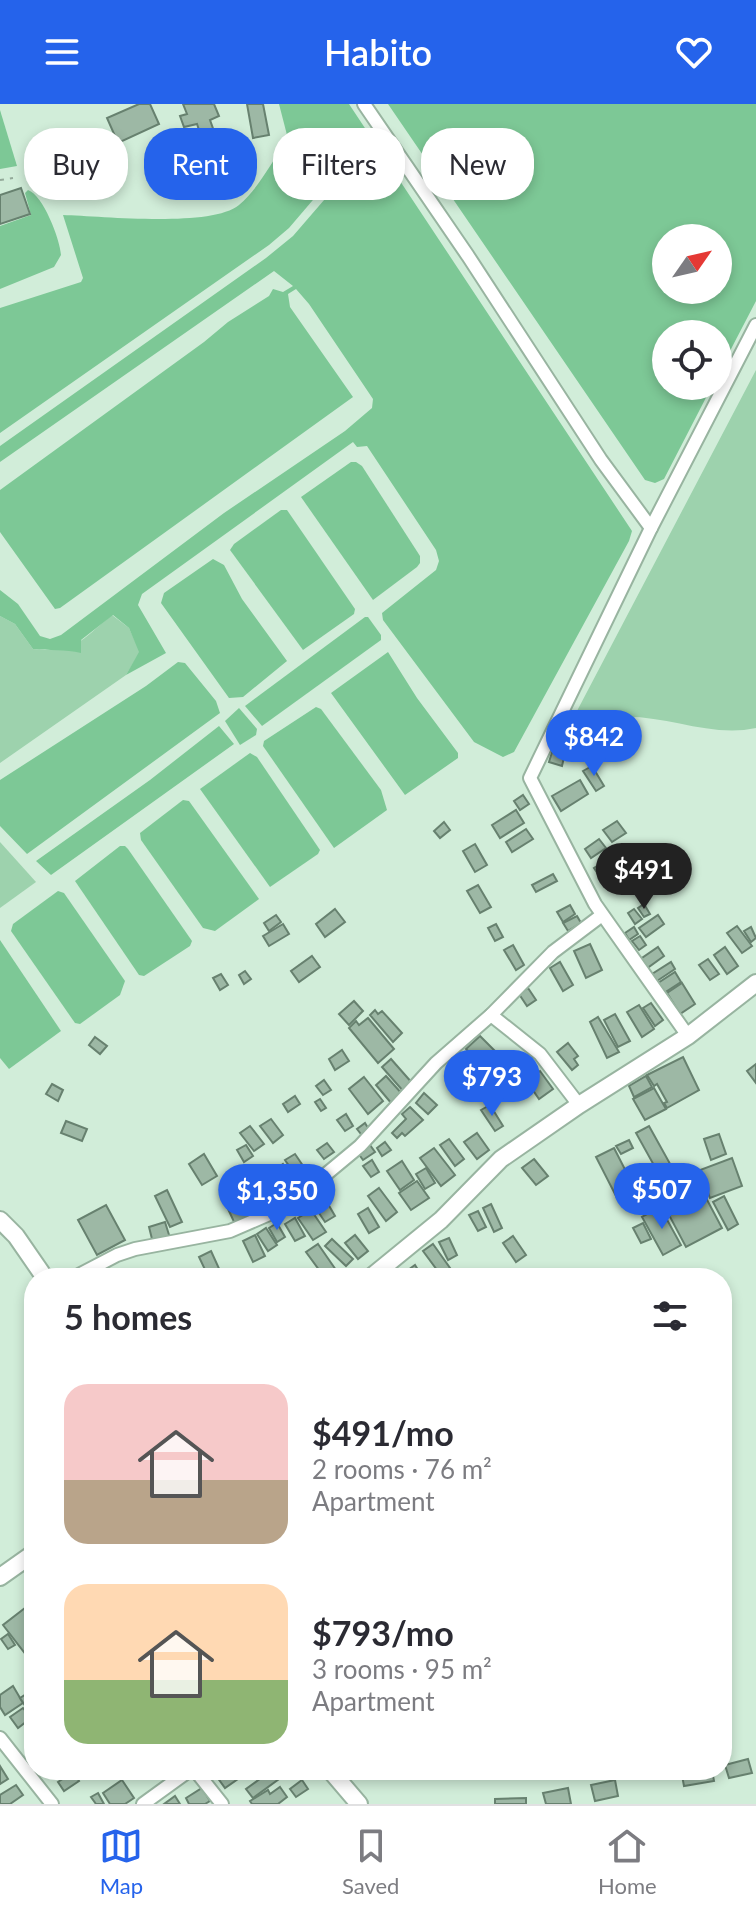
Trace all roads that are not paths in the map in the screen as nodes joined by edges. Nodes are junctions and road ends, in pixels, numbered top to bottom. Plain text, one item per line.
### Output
1 (364, 104) edge
2 (756, 325) edge
3 (651, 528) junction
4 (602, 915) junction
5 (756, 983) edge
6 (491, 1015) junction
7 (688, 1036) junction
8 (579, 1105) junction
9 (0, 1220) edge
10 (38, 1268) edge
11 (92, 1268) edge
12 (382, 1268) edge
13 (24, 1562) edge
14 (0, 1577) edge
15 (0, 1738) edge
16 (24, 1768) edge
17 (33, 1780) edge
18 (178, 1780) edge
19 (202, 1780) edge
20 (339, 1780) edge
21 (52, 1804) edge
22 (143, 1804) edge
23 (222, 1804) edge
24 (359, 1804) edge

1 - 3 street
2 - 3 street
3 - 4 street
4 - 6 street
4 - 7 street
5 - 7 street
6 - 8 street
6 - 11 street
7 - 8 street
8 - 12 street
9 - 10 street
13 - 14 street
15 - 16 street
17 - 21 street
18 - 22 street
19 - 23 street
20 - 24 street

